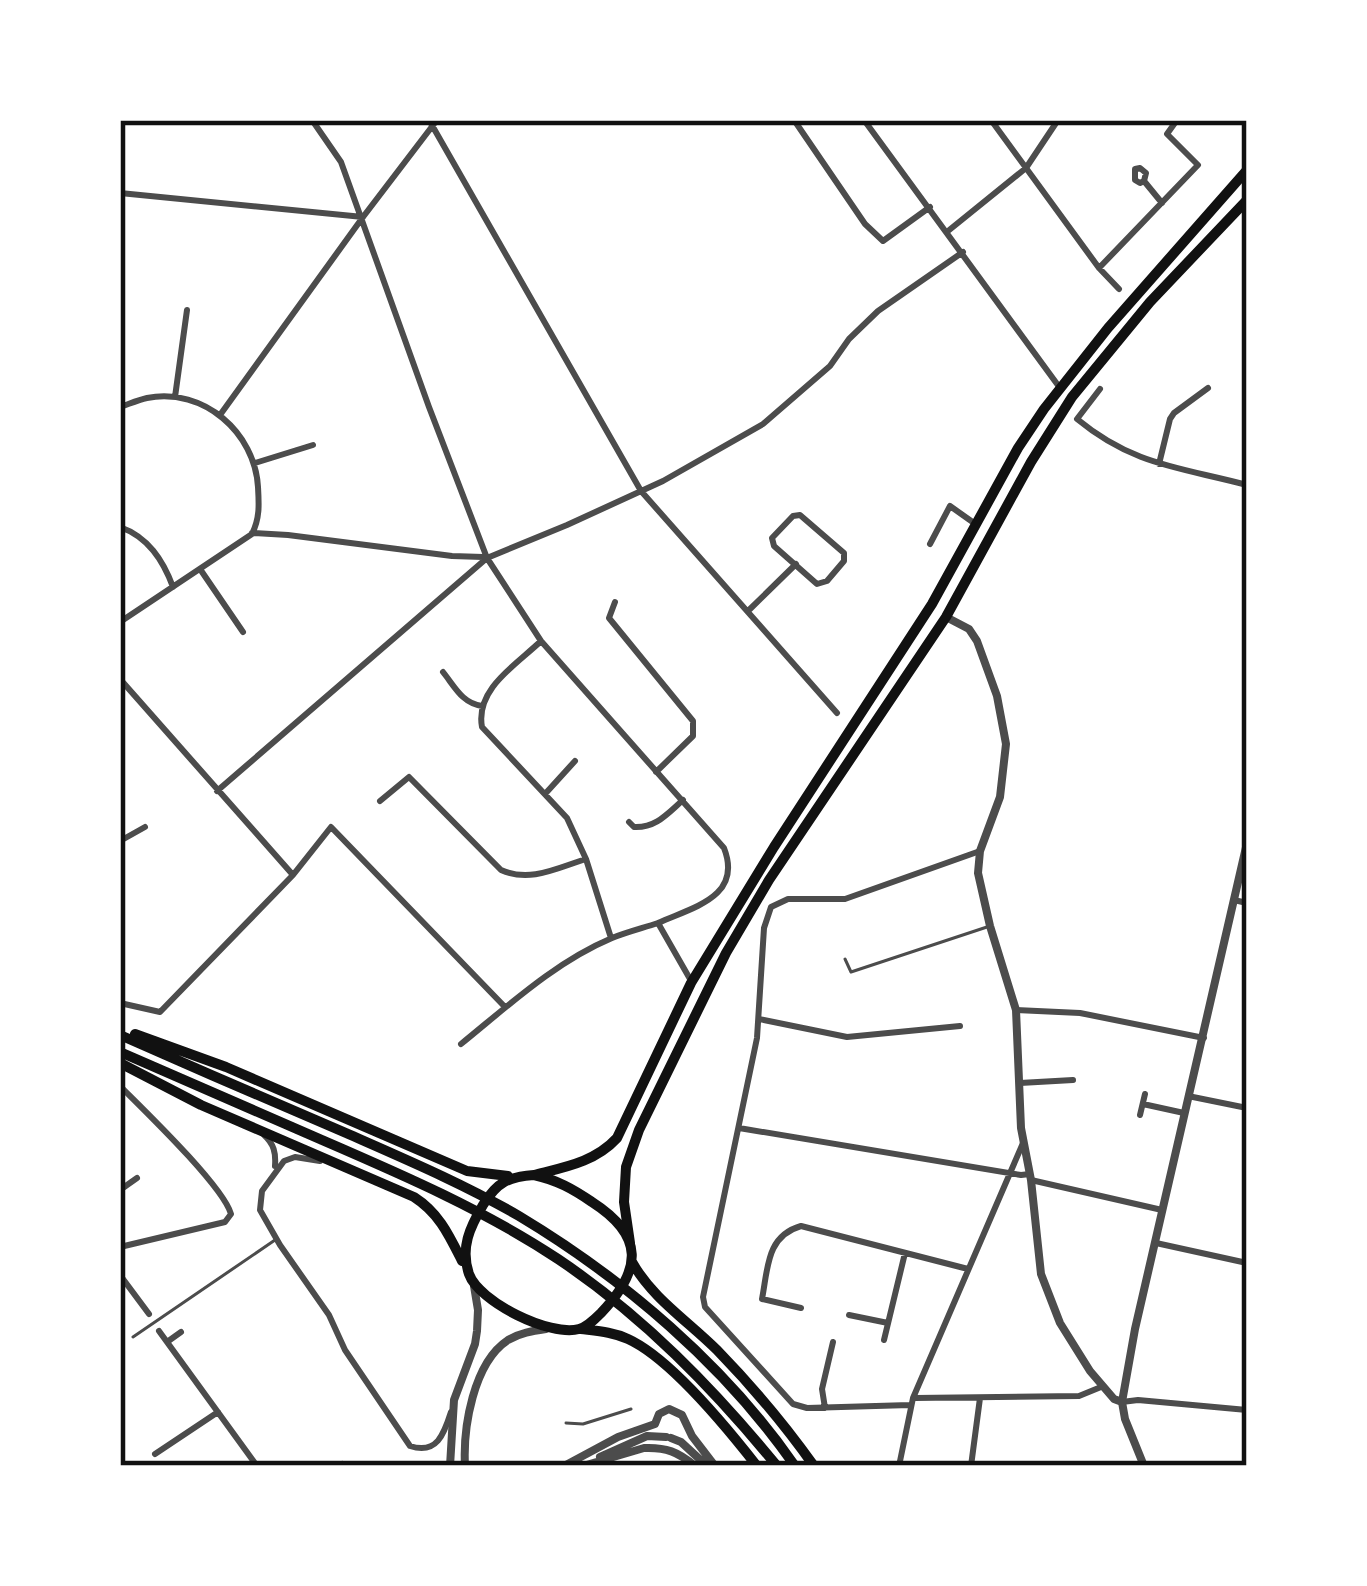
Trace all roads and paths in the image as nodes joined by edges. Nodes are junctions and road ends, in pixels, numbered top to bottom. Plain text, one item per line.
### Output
1 (312, 120) edge
2 (794, 120) edge
3 (864, 120) edge
4 (991, 120) edge
5 (1058, 120) edge
6 (1177, 120) edge
7 (433, 122) edge
8 (1026, 168) junction
9 (1246, 175) edge
10 (1144, 181) dead end
11 (120, 193) edge
12 (1247, 200) edge
13 (1162, 203) junction
14 (930, 207) junction
15 (363, 217) junction
16 (948, 231) junction
17 (963, 252) junction
18 (1099, 268) junction
19 (1119, 289) dead end
20 (187, 310) dead end
21 (1060, 388) junction
22 (1208, 388) dead end
23 (1100, 389) dead end
24 (175, 397) junction
25 (1072, 398) junction
26 (120, 407) edge
27 (220, 415) junction
28 (313, 445) dead end
29 (255, 463) junction
30 (1159, 464) junction
31 (1247, 485) edge
32 (640, 491) junction
33 (977, 525) junction
34 (120, 527) edge
35 (252, 533) junction
36 (930, 544) dead end
37 (487, 558) junction
38 (796, 564) junction
39 (200, 569) junction
40 (173, 587) junction
41 (616, 602) dead end
42 (930, 608) junction
43 (748, 611) junction
44 (946, 617) junction
45 (120, 622) edge
46 (243, 632) dead end
47 (541, 641) junction
48 (443, 671) dead end
49 (120, 680) edge
50 (482, 706) junction
51 (837, 713) dead end
52 (574, 761) dead end
53 (656, 772) junction
54 (217, 791) junction
55 (544, 796) junction
56 (683, 800) junction
57 (380, 801) dead end
58 (629, 822) dead end
59 (145, 827) dead end
60 (120, 841) edge
61 (1247, 843) edge
62 (980, 851) junction
63 (586, 859) junction
64 (294, 873) junction
65 (1234, 900) junction
66 (1247, 902) edge
67 (658, 923) junction
68 (990, 926) junction
69 (611, 938) junction
70 (677, 957) junction
71 (845, 958) dead end
72 (705, 959) junction
73 (691, 983) junction
74 (120, 1003) edge
75 (505, 1007) junction
76 (1016, 1010) junction
77 (759, 1019) junction
78 (960, 1026) dead end
79 (120, 1032) edge
80 (1204, 1038) junction
81 (461, 1044) dead end
82 (120, 1052) edge
83 (120, 1063) edge
84 (1073, 1080) dead end
85 (1020, 1083) junction
86 (120, 1086) edge
87 (1188, 1096) junction
88 (1247, 1108) edge
89 (1184, 1114) junction
90 (1140, 1115) dead end
91 (739, 1128) junction
92 (258, 1130) junction
93 (1023, 1143) junction
94 (337, 1164) junction
95 (275, 1170) junction
96 (1012, 1173) junction
97 (535, 1175) junction
98 (512, 1176) junction
99 (1031, 1177) junction
100 (137, 1178) dead end
101 (120, 1190) edge
102 (1162, 1210) junction
103 (276, 1238) junction
104 (631, 1243) junction
105 (1156, 1243) junction
106 (120, 1247) edge
107 (905, 1253) junction
108 (631, 1259) junction
109 (1247, 1263) edge
110 (968, 1268) junction
111 (120, 1275) edge
112 (470, 1276) junction
113 (800, 1308) dead end
114 (149, 1314) dead end
115 (849, 1315) dead end
116 (888, 1323) junction
117 (545, 1329) junction
118 (580, 1329) junction
119 (159, 1331) dead end
120 (181, 1332) dead end
121 (133, 1337) dead end
122 (884, 1340) dead end
123 (166, 1342) junction
124 (835, 1346) dead end
125 (1127, 1376) junction
126 (1101, 1388) junction
127 (980, 1398) junction
128 (911, 1401) junction
129 (1122, 1402) junction
130 (825, 1408) junction
131 (453, 1409) junction
132 (631, 1409) dead end
133 (1247, 1410) edge
134 (218, 1412) junction
135 (566, 1423) dead end
136 (655, 1424) junction
137 (685, 1424) junction
138 (668, 1438) junction
139 (155, 1454) dead end
140 (256, 1466) edge
141 (450, 1466) edge
142 (465, 1466) edge
143 (564, 1466) edge
144 (583, 1466) edge
145 (695, 1466) edge
146 (711, 1466) edge
147 (757, 1466) edge
148 (777, 1466) edge
149 (795, 1466) edge
150 (814, 1466) edge
151 (899, 1466) edge
152 (971, 1466) edge
153 (1144, 1466) edge

1 - 15 street
2 - 14 street
3 - 14 street
4 - 8 street
5 - 8 street
6 - 13 street
7 - 15 street
7 - 32 street
8 - 16 street
8 - 18 street
9 - 21 highway
10 - 13 street
11 - 15 street
12 - 25 highway
13 - 18 street
14 - 16 street
15 - 27 street
15 - 37 street
16 - 17 street
17 - 21 street
17 - 32 street
18 - 19 street
20 - 24 street
21 - 25 highway
21 - 33 highway
22 - 30 street
23 - 30 street
24 - 26 street
24 - 27 street
25 - 44 highway
27 - 29 street
28 - 29 street
29 - 35 street
30 - 31 street
32 - 37 street
32 - 43 street
33 - 36 street
33 - 42 highway
34 - 40 street
35 - 37 street
35 - 39 street
37 - 47 street
37 - 54 street
38 - 38 street
38 - 43 street
39 - 40 street
39 - 46 street
40 - 45 street
41 - 53 street
42 - 44 highway
42 - 72 highway
43 - 51 street
44 - 62 street
44 - 104 highway
47 - 50 street
47 - 53 street
48 - 50 street
49 - 54 street
50 - 55 street
52 - 55 street
53 - 56 street
54 - 64 street
55 - 63 street
56 - 58 street
56 - 67 street
57 - 63 street
59 - 60 street
61 - 65 street
62 - 68 street
62 - 77 street
63 - 69 street
64 - 74 street
64 - 75 street
65 - 66 street
65 - 80 street
67 - 69 street
67 - 70 street
68 - 71 lane
68 - 76 street
69 - 75 street
70 - 72 street
70 - 73 street
72 - 73 highway
73 - 97 highway
75 - 81 street
76 - 80 street
76 - 85 street
77 - 78 street
77 - 91 street
79 - 98 highway
79 - 149 highway
80 - 87 street
82 - 148 highway
83 - 92 highway
84 - 85 street
85 - 93 street
86 - 106 street
87 - 88 street
87 - 89 street
89 - 90 street
89 - 102 street
91 - 96 street
91 - 130 street
92 - 94 highway
92 - 95 street
93 - 96 street
93 - 99 street
94 - 95 street
94 - 112 highway
95 - 103 street
96 - 99 street
96 - 110 street
97 - 98 highway
97 - 104 highway
98 - 112 highway
99 - 102 street
99 - 126 street
100 - 101 street
102 - 105 street
103 - 121 lane
103 - 131 street
104 - 108 highway
105 - 109 street
105 - 125 street
107 - 110 street
107 - 113 street
107 - 116 street
108 - 118 highway
108 - 150 highway
110 - 128 street
111 - 114 street
112 - 117 highway
112 - 131 street
115 - 116 street
116 - 122 street
117 - 118 highway
117 - 142 street
118 - 147 highway
119 - 123 street
120 - 123 street
123 - 134 street
124 - 130 street
125 - 126 street
125 - 129 street
126 - 127 street
126 - 129 street
127 - 128 street
127 - 152 street
128 - 130 street
128 - 151 street
129 - 133 street
129 - 153 street
131 - 141 street
132 - 135 lane
134 - 139 street
134 - 140 street
136 - 137 street
136 - 138 street
136 - 143 street
137 - 138 street
137 - 146 street
138 - 144 street
138 - 146 street
144 - 145 street

